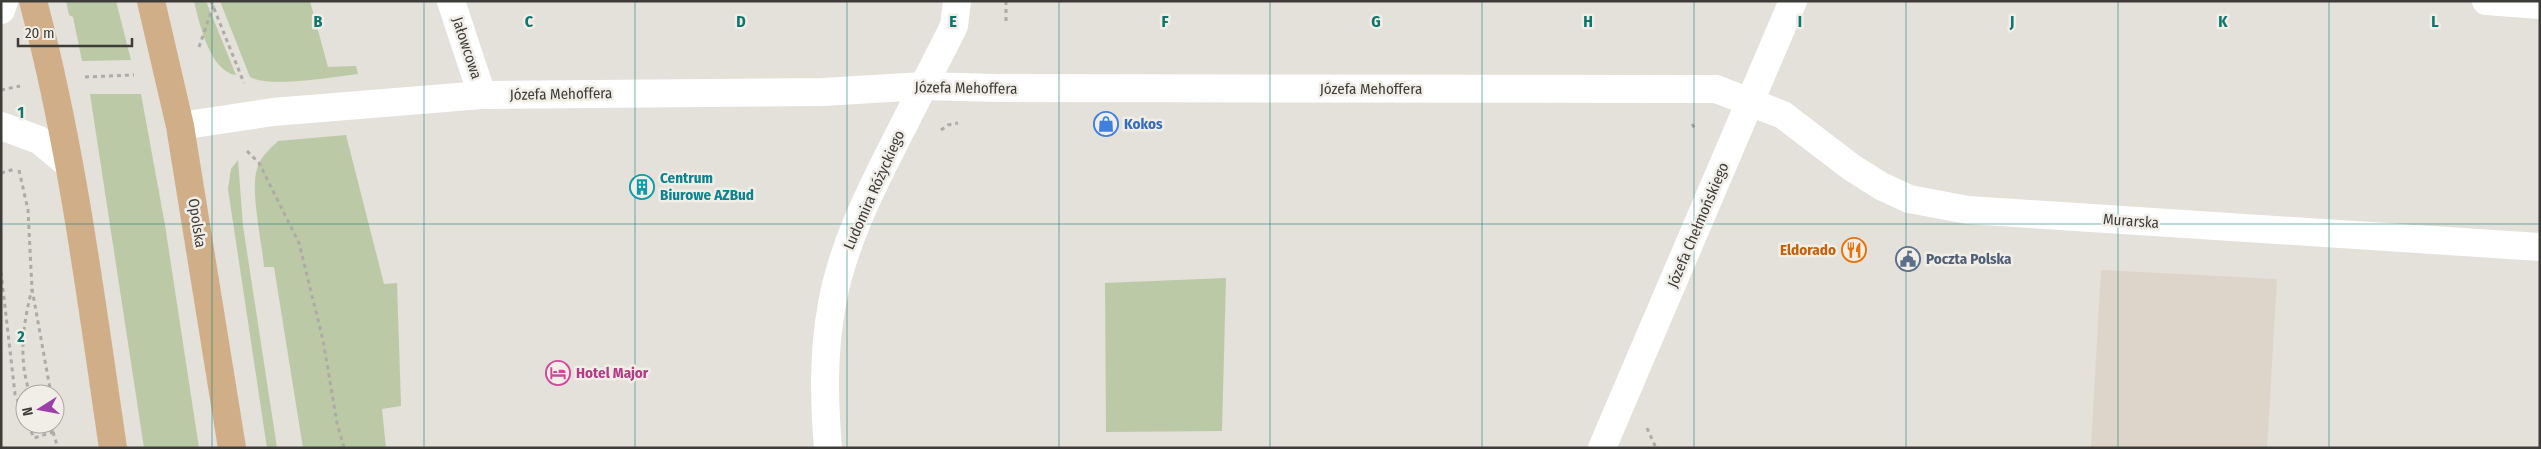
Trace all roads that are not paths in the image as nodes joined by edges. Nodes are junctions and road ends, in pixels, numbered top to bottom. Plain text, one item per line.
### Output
1 (4, 1) edge
2 (33, 1) edge
3 (151, 1) edge
4 (451, 1) edge
5 (957, 1) edge
6 (1793, 1) edge
7 (2486, 1) edge
8 (2540, 5) edge
9 (1, 10) edge
10 (923, 86) junction
11 (482, 95) junction
12 (1751, 101) junction
13 (1, 126) edge
14 (180, 126) junction
15 (68, 164) junction
16 (2540, 247) edge
17 (113, 448) edge
18 (232, 448) edge
19 (828, 448) edge
20 (1602, 448) edge

1 - 9 street
2 - 15 main road
3 - 14 main road, Opolska
4 - 11 street, Jałowcowa
5 - 10 street, Ludomira Różyckiego
6 - 12 street, Józefa Chełmońskiego
7 - 8 street
10 - 11 street, Józefa Mehoffera
10 - 12 street, Józefa Mehoffera
10 - 19 street, Ludomira Różyckiego
11 - 14 street, Józefa Mehoffera
12 - 16 street, Murarska
12 - 20 street, Józefa Chełmońskiego
13 - 15 street
14 - 18 main road, Opolska
15 - 17 main road

